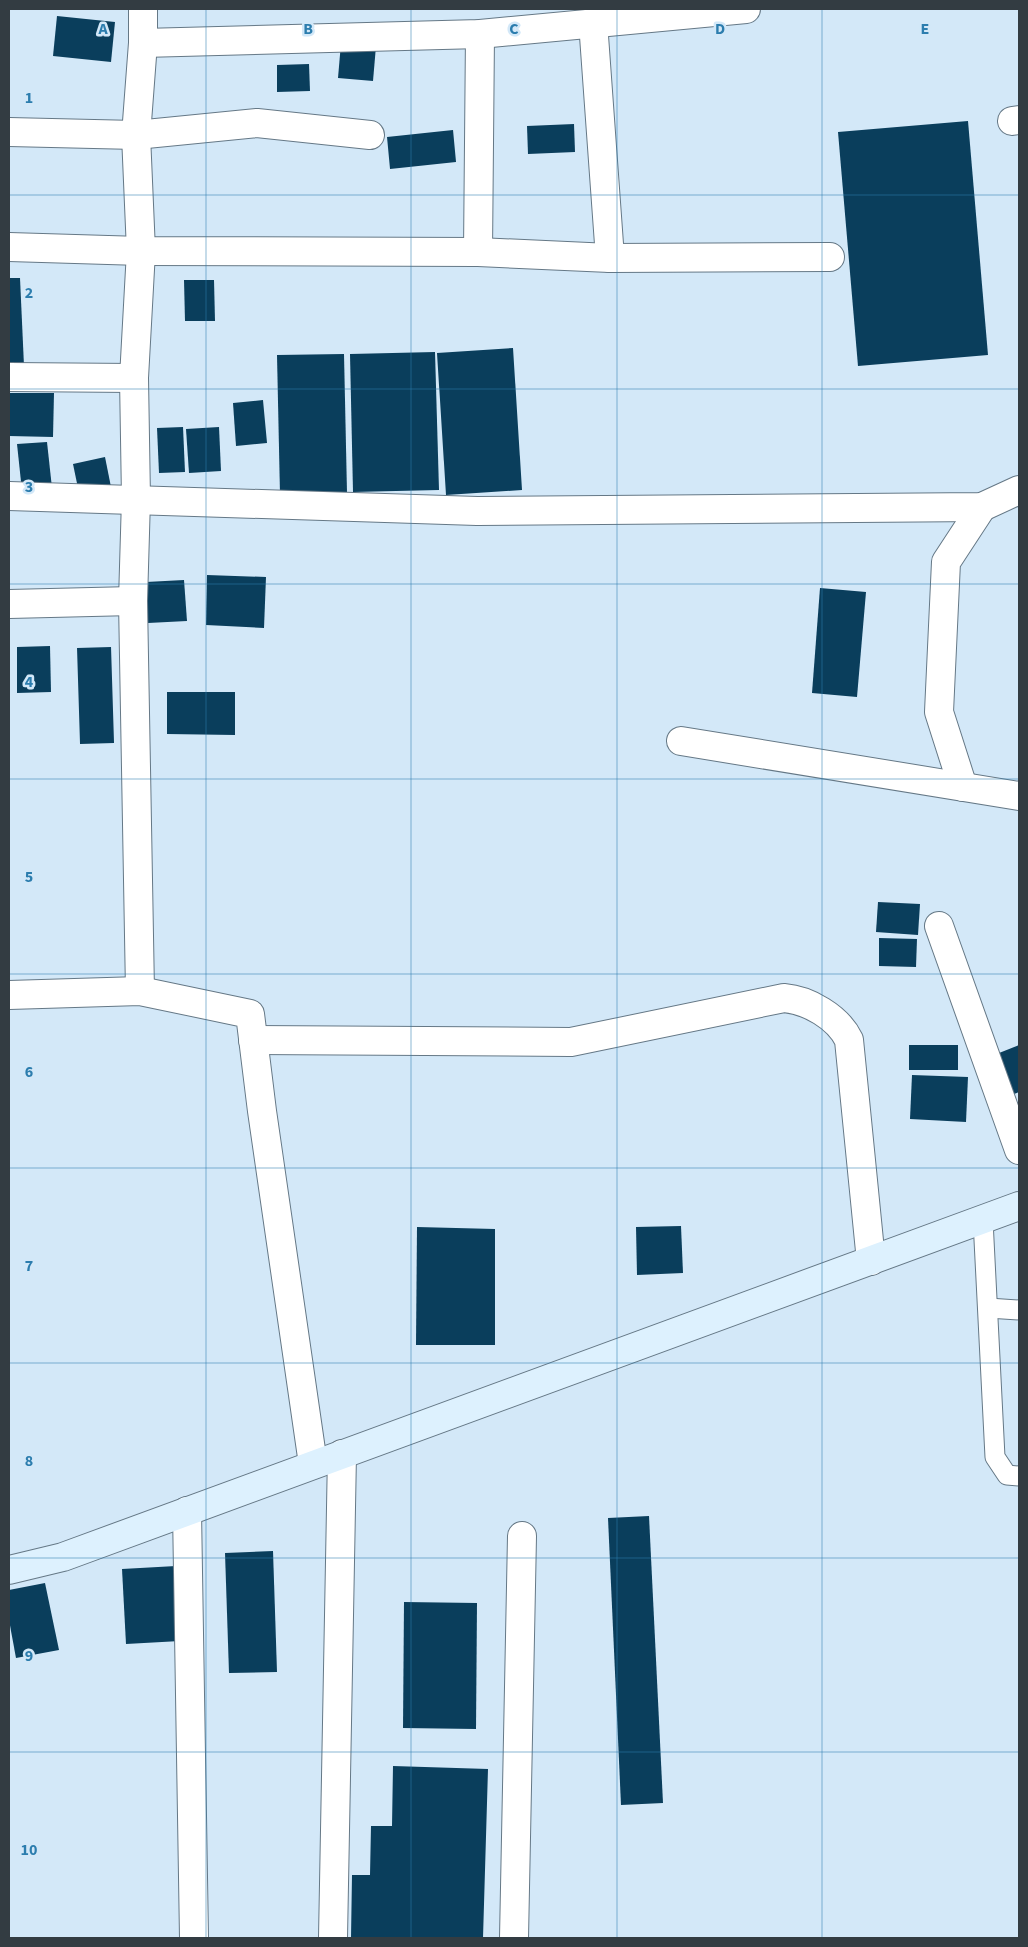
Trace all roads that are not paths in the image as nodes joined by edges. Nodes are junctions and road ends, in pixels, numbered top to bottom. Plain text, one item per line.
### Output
1 (143, 9) edge
2 (746, 9) edge
3 (593, 22) junction
4 (480, 34) junction
5 (144, 42) junction
6 (9, 132) edge
7 (136, 135) junction
8 (370, 135) dead end
9 (9, 247) edge
10 (141, 251) junction
11 (478, 252) junction
12 (830, 257) dead end
13 (610, 258) junction
14 (9, 377) edge
15 (134, 378) junction
16 (1019, 490) edge
17 (9, 496) edge
18 (136, 499) junction
19 (982, 507) junction
20 (133, 600) junction
21 (9, 604) edge
22 (681, 741) dead end
23 (963, 787) junction
24 (1019, 796) edge
25 (939, 926) dead end
26 (140, 991) junction
27 (9, 995) edge
28 (253, 1040) junction
29 (1019, 1150) edge
30 (1019, 1206) edge
31 (983, 1220) junction
32 (871, 1260) junction
33 (988, 1308) junction
34 (1019, 1310) edge
35 (342, 1454) junction
36 (313, 1464) junction
37 (1019, 1476) edge
38 (187, 1511) junction
39 (522, 1536) dead end
40 (9, 1570) edge
41 (194, 1938) edge
42 (333, 1938) edge
43 (514, 1938) edge

1 - 5 street
2 - 3 street
3 - 4 street
3 - 13 street
4 - 5 street
4 - 11 street
5 - 7 street
6 - 7 street
7 - 8 street
7 - 10 street
9 - 10 street
10 - 11 street
10 - 15 street
11 - 13 street
12 - 13 street
14 - 15 street
15 - 18 street
16 - 19 street
17 - 18 street
18 - 19 street
18 - 20 street
19 - 23 street
20 - 21 street
20 - 26 street
22 - 23 street
23 - 24 street
25 - 29 street
26 - 27 street
26 - 28 street
28 - 32 street
28 - 36 street
30 - 31 street
31 - 32 street
31 - 33 lane
32 - 35 street
33 - 34 lane
33 - 37 lane
35 - 36 street
35 - 42 street
36 - 38 street
38 - 40 street
38 - 41 street
39 - 43 street

